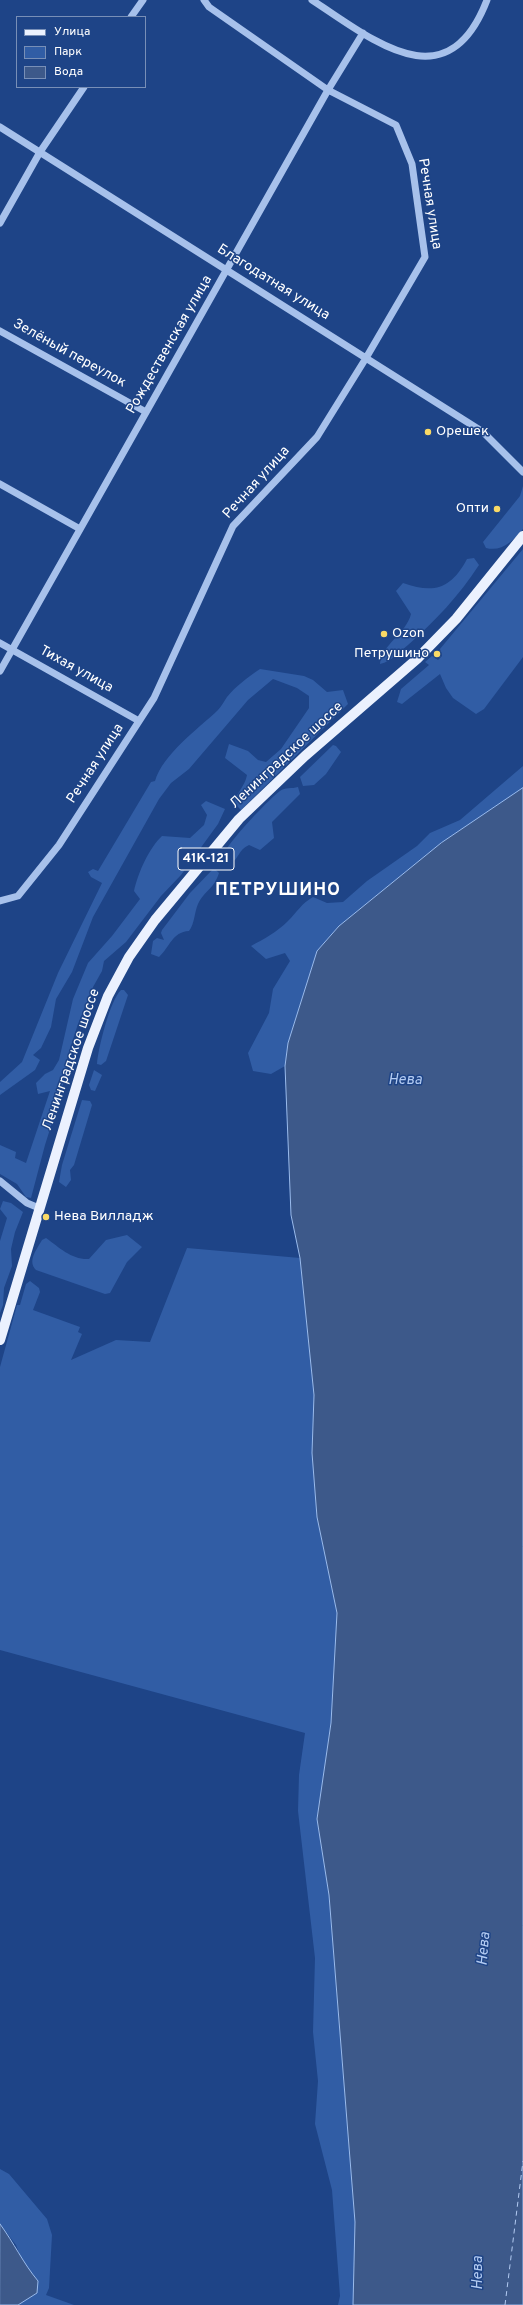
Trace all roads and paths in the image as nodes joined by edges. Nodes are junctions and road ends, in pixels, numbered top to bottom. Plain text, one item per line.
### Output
1 (142, 0) edge
2 (204, 0) edge
3 (312, 0) edge
4 (487, 0) edge
5 (132, 16) edge
6 (363, 33) junction
7 (83, 88) edge
8 (328, 90) junction
9 (0, 127) edge
10 (40, 152) junction
11 (0, 223) edge
12 (228, 270) junction
13 (0, 331) edge
14 (366, 358) junction
15 (146, 412) junction
16 (523, 472) edge
17 (0, 484) edge
18 (80, 529) junction
19 (523, 536) edge
20 (0, 643) edge
21 (12, 649) junction
22 (0, 671) edge
23 (139, 721) junction
24 (0, 901) edge
25 (0, 1181) edge
26 (39, 1208) junction
27 (0, 1340) edge

1 - 5 street
2 - 8 street, Речная улица
3 - 6 street
4 - 6 street
6 - 8 street, Рождественская улица
7 - 10 street
8 - 12 street, Рождественская улица
8 - 14 street, Речная улица
9 - 10 street, Благодатная улица
10 - 11 street
10 - 12 street, Благодатная улица
12 - 14 street, Благодатная улица
12 - 15 street, Рождественская улица
13 - 15 street, Зелёный переулок
14 - 16 street, Благодатная улица
14 - 23 street, Речная улица
15 - 18 street, Рождественская улица
17 - 18 street
18 - 21 street, Рождественская улица
19 - 26 main road, Ленинградское шоссе / 41К-121
20 - 21 street, Тихая улица
21 - 22 street, Рождественская улица
21 - 23 street, Тихая улица
23 - 24 street, Речная улица
25 - 26 street
26 - 27 main road, Ленинградское шоссе / 41К-121

